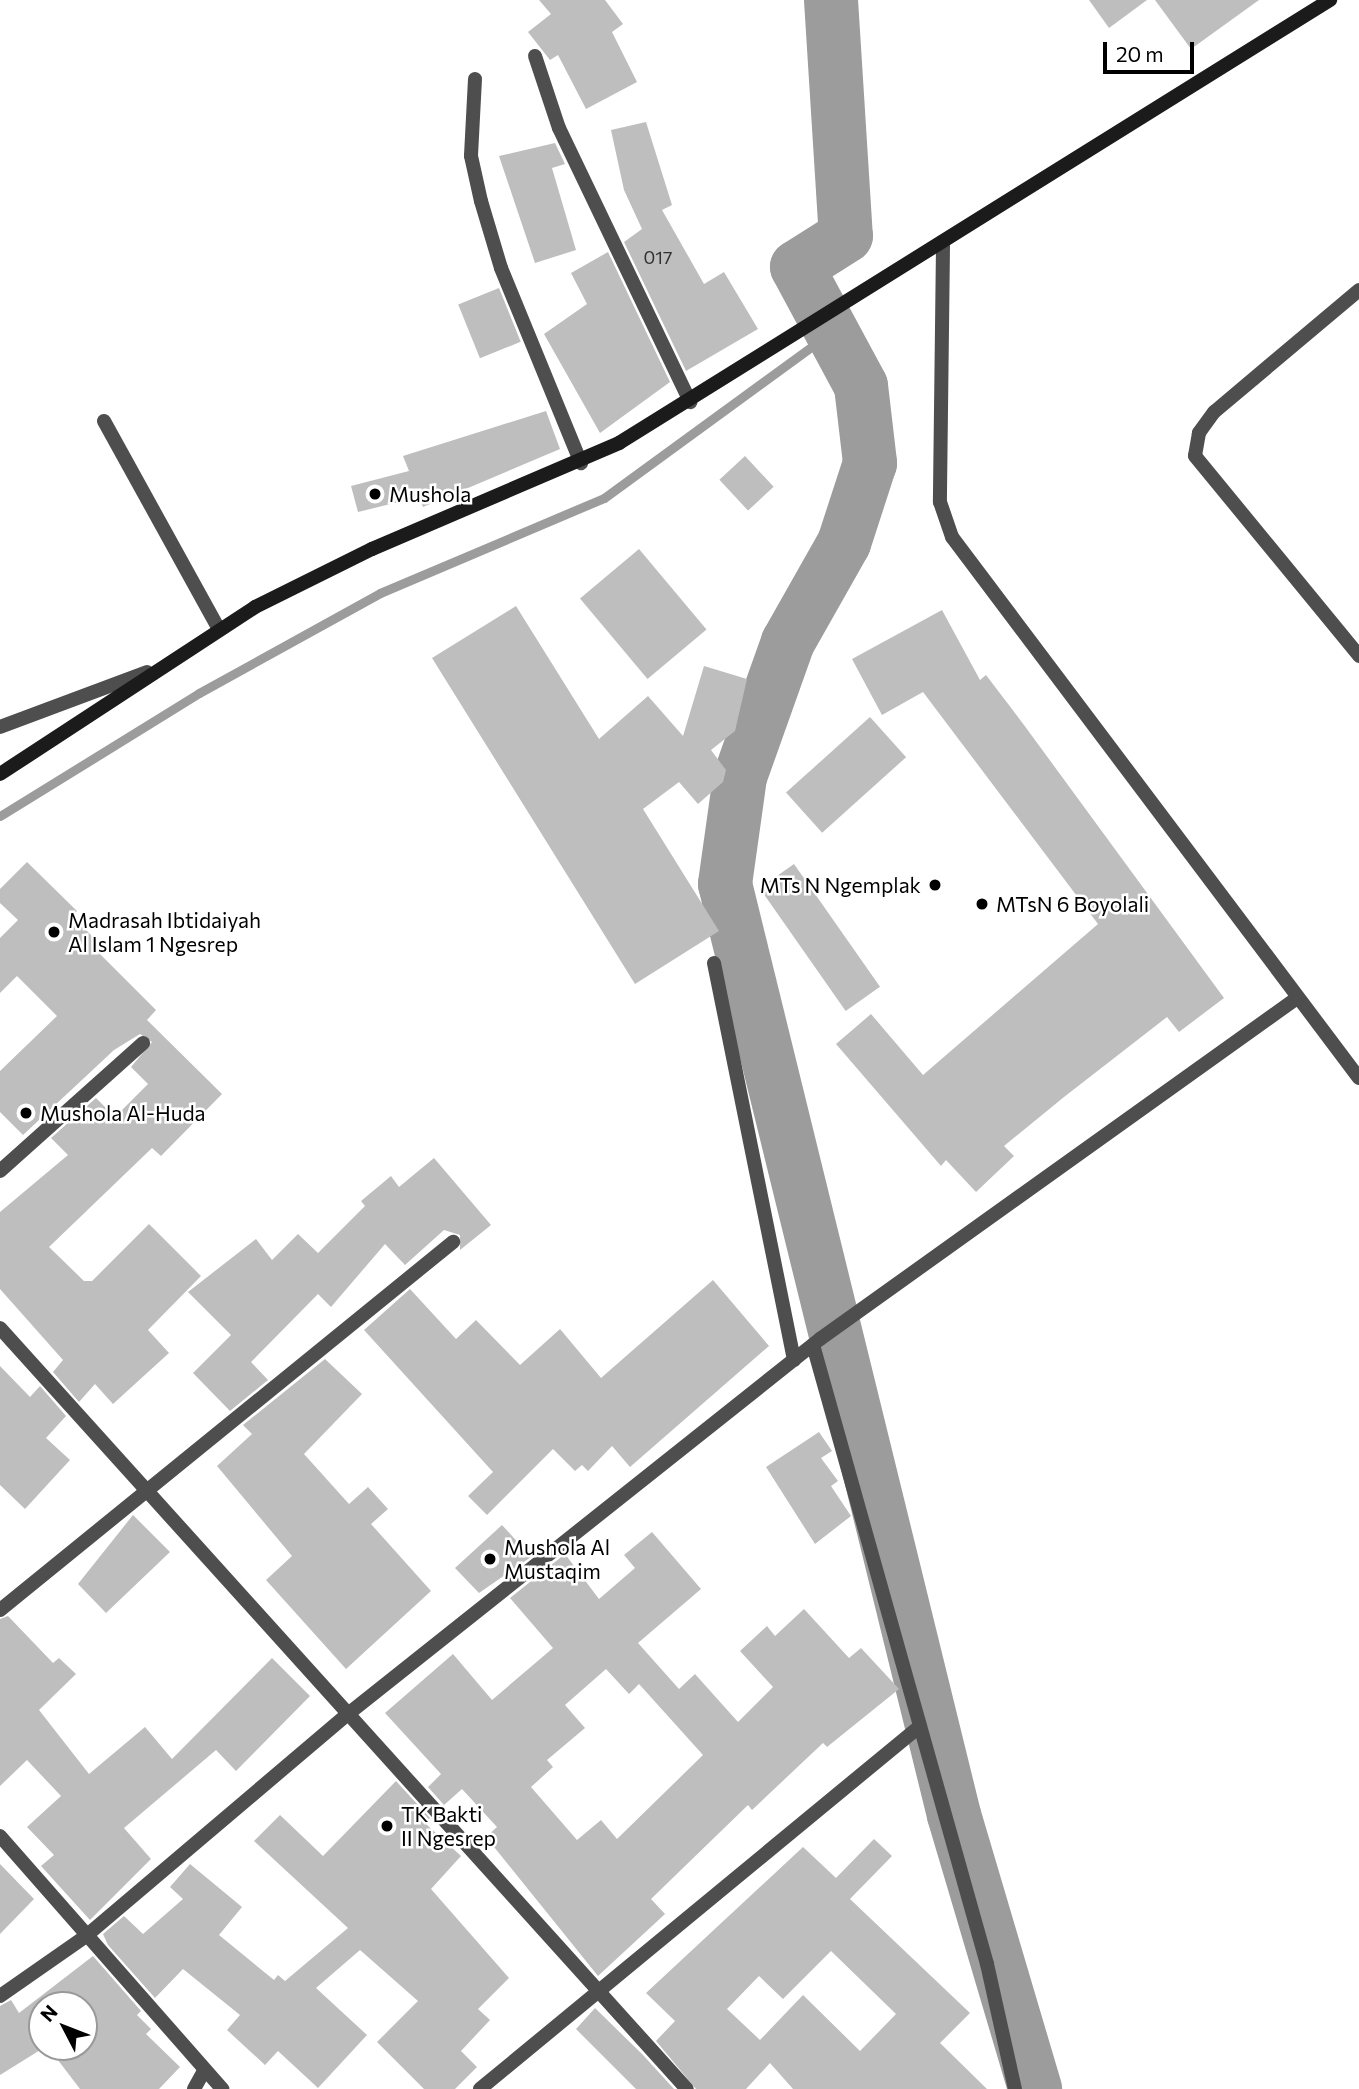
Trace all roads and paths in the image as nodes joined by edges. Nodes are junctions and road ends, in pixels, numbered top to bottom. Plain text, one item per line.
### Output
1 (1330, 0) edge
2 (535, 56) dead end
3 (475, 79) dead end
4 (943, 246) junction
5 (1359, 290) edge
6 (690, 402) junction
7 (104, 421) dead end
8 (581, 463) junction
9 (219, 629) junction
10 (1359, 656) edge
11 (147, 672) junction
12 (0, 727) edge
13 (0, 774) edge
14 (714, 963) dead end
15 (1297, 998) junction
16 (143, 1043) dead end
17 (1359, 1078) edge
18 (0, 1171) edge
19 (453, 1242) dead end
20 (0, 1328) edge
21 (816, 1342) junction
22 (794, 1360) junction
23 (150, 1490) junction
24 (0, 1610) edge
25 (348, 1714) junction
26 (920, 1726) junction
27 (0, 1836) edge
28 (86, 1936) junction
29 (601, 1989) junction
30 (0, 1996) edge
31 (203, 2073) junction
32 (194, 2089) edge
33 (222, 2089) edge
34 (480, 2089) edge
35 (687, 2089) edge
36 (1015, 2089) edge

1 - 4 main road
2 - 6 street
3 - 8 street
4 - 6 main road
4 - 15 street
5 - 10 street
6 - 8 main road
7 - 9 street
8 - 9 main road
9 - 11 main road
11 - 12 street
11 - 13 main road
14 - 22 street
15 - 17 street
15 - 21 street
16 - 18 street
19 - 23 street
20 - 23 street
21 - 22 street
21 - 26 street
22 - 25 street
23 - 24 street
23 - 25 street
25 - 28 street
25 - 29 street
26 - 29 street
26 - 36 street
27 - 28 street
28 - 30 street
28 - 31 street
29 - 34 street
29 - 35 street
31 - 32 street
31 - 33 street

